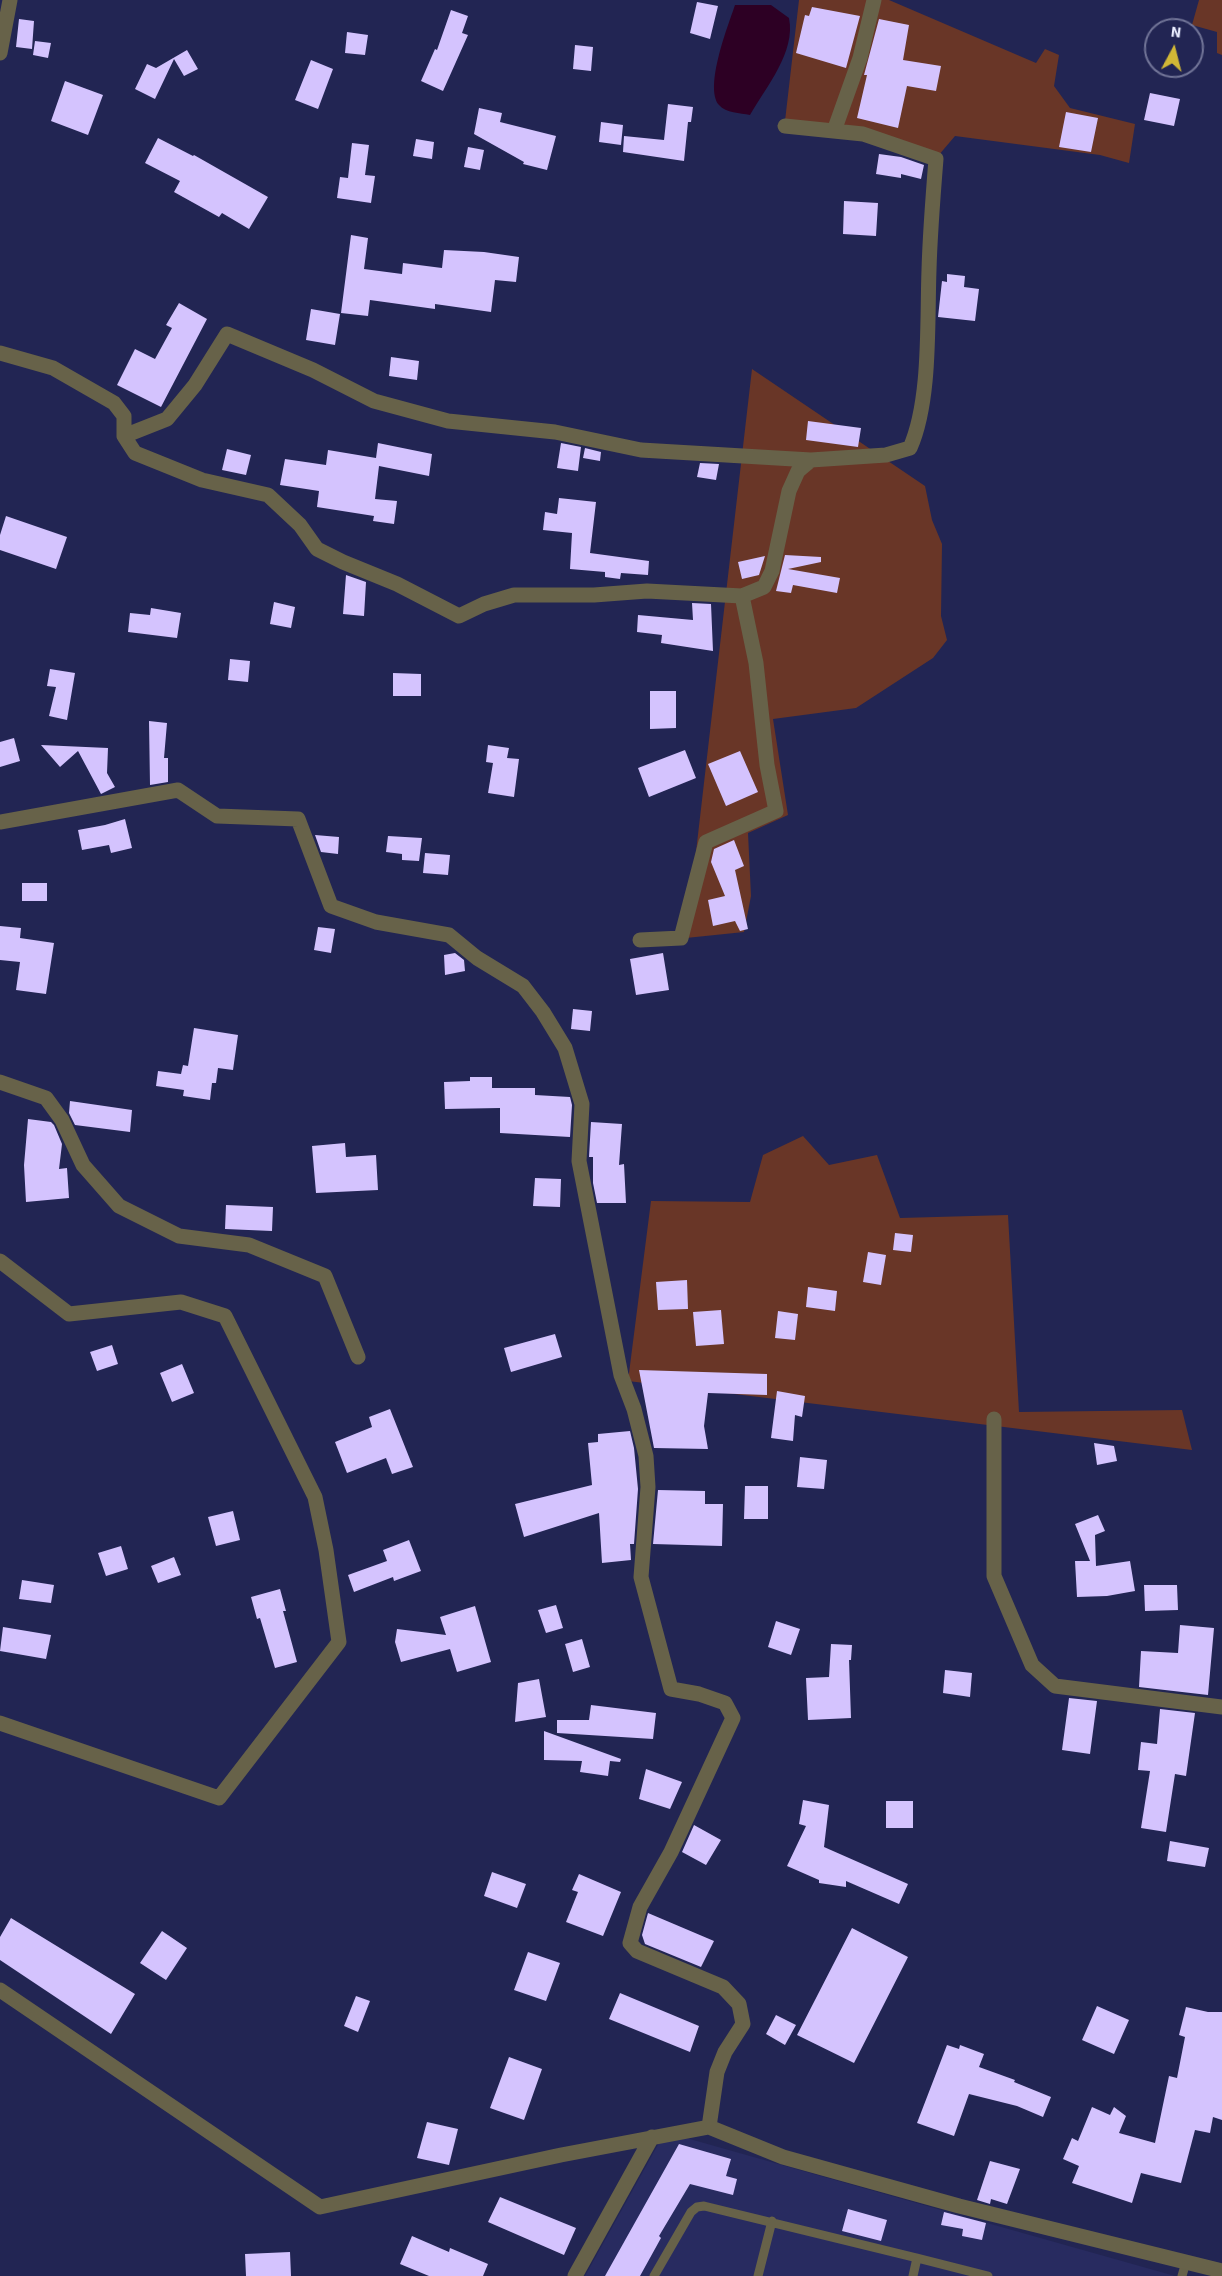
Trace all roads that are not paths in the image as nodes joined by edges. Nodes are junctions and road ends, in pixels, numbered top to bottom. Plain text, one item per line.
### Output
1 (10, 0) edge
2 (874, 0) edge
3 (0, 53) edge
4 (785, 126) dead end
5 (834, 131) junction
6 (0, 353) edge
7 (124, 436) junction
8 (811, 460) junction
9 (742, 596) junction
10 (0, 822) edge
11 (640, 940) dead end
12 (0, 1082) edge
13 (0, 1261) edge
14 (358, 1357) dead end
15 (994, 1419) dead end
16 (1222, 1707) edge
17 (0, 1723) edge
18 (0, 1990) edge
19 (709, 2127) junction
20 (652, 2137) junction
21 (772, 2221) junction
22 (917, 2258) junction
23 (1184, 2269) edge
24 (1222, 2271) edge
25 (575, 2276) edge
26 (654, 2276) edge
27 (758, 2276) edge
28 (913, 2276) edge
29 (988, 2276) edge

1 - 3 street
2 - 5 street
4 - 5 street
5 - 8 street
6 - 7 street
7 - 8 street
7 - 9 street
8 - 9 street
9 - 11 street
10 - 19 street
12 - 14 street
13 - 17 street
15 - 16 street
18 - 20 street
19 - 20 street
19 - 23 street
20 - 25 street
21 - 22 lane
21 - 26 lane
21 - 27 lane
22 - 28 lane
22 - 29 lane
23 - 24 street

